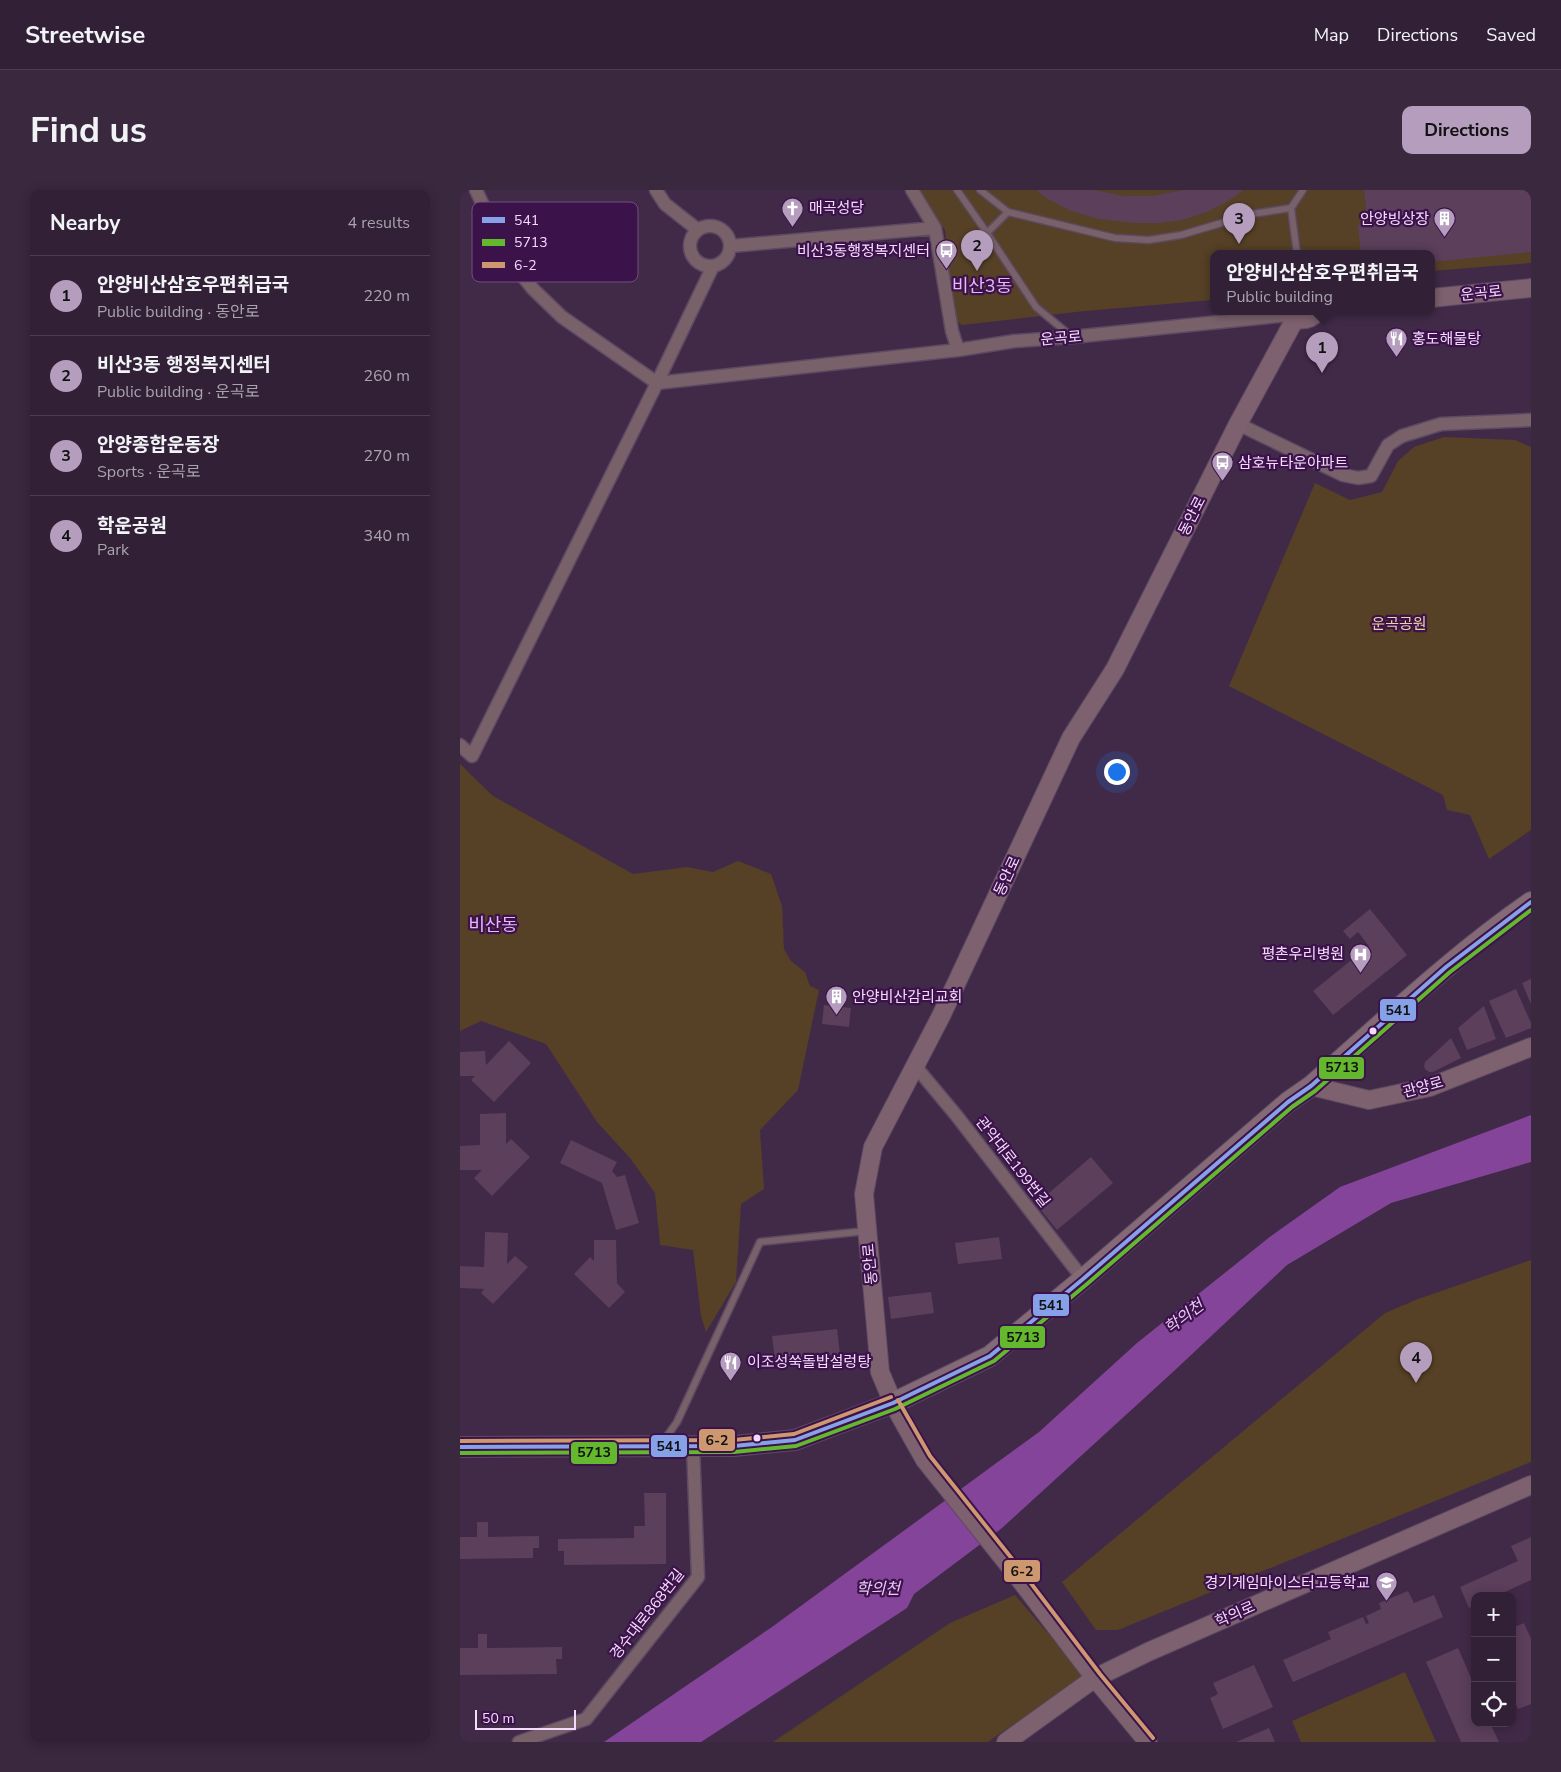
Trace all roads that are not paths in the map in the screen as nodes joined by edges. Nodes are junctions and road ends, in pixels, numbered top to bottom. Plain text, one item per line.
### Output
1 (476, 190) edge
2 (656, 190) edge
3 (912, 190) edge
4 (957, 190) edge
5 (980, 190) edge
6 (1303, 190) edge
7 (481, 202) edge
8 (1291, 208) junction
9 (1008, 212) junction
10 (935, 228) junction
11 (698, 230) junction
12 (987, 233) junction
13 (731, 246) junction
14 (1296, 250) edge
15 (713, 266) junction
16 (527, 282) edge
17 (1531, 288) edge
18 (1435, 298) edge
19 (1290, 315) edge
20 (1315, 315) edge
21 (1072, 337) junction
22 (958, 350) junction
23 (657, 383) junction
24 (1531, 420) edge
25 (1238, 424) junction
26 (460, 745) edge
27 (1531, 902) edge
28 (1531, 1047) edge
29 (916, 1067) junction
30 (1311, 1086) junction
31 (867, 1231) junction
32 (1083, 1279) junction
33 (893, 1403) junction
34 (660, 1445) junction
35 (692, 1446) junction
36 (460, 1447) edge
37 (1531, 1485) edge
38 (1095, 1678) junction
39 (519, 1742) edge
40 (1006, 1742) edge
41 (1148, 1742) edge

1 - 7 street
2 - 11 street
3 - 10 street
4 - 12 lane
5 - 9 lane
6 - 8 lane
8 - 9 lane
8 - 14 lane
9 - 12 lane
10 - 13 street
10 - 22 street
11 - 13 street
11 - 15 street
12 - 21 lane
13 - 15 street
15 - 23 street
16 - 23 street
17 - 18 street, 운곡로
19 - 20 street
19 - 21 street, 운곡로
19 - 25 street, 동안로
21 - 22 street, 운곡로
22 - 23 street, 운곡로
23 - 26 street
24 - 25 street
25 - 29 street, 동안로
27 - 30 main road
28 - 30 street, 관양로
29 - 31 street, 동안로
29 - 32 street, 관악대로199번길
30 - 32 main road
31 - 33 street, 동안로
31 - 34 lane
32 - 33 main road
33 - 35 main road
33 - 38 street, 동안로
34 - 35 main road
34 - 36 main road
35 - 39 street, 경수대로868번길
37 - 38 street, 학의로
38 - 40 street, 학의로
38 - 41 street

